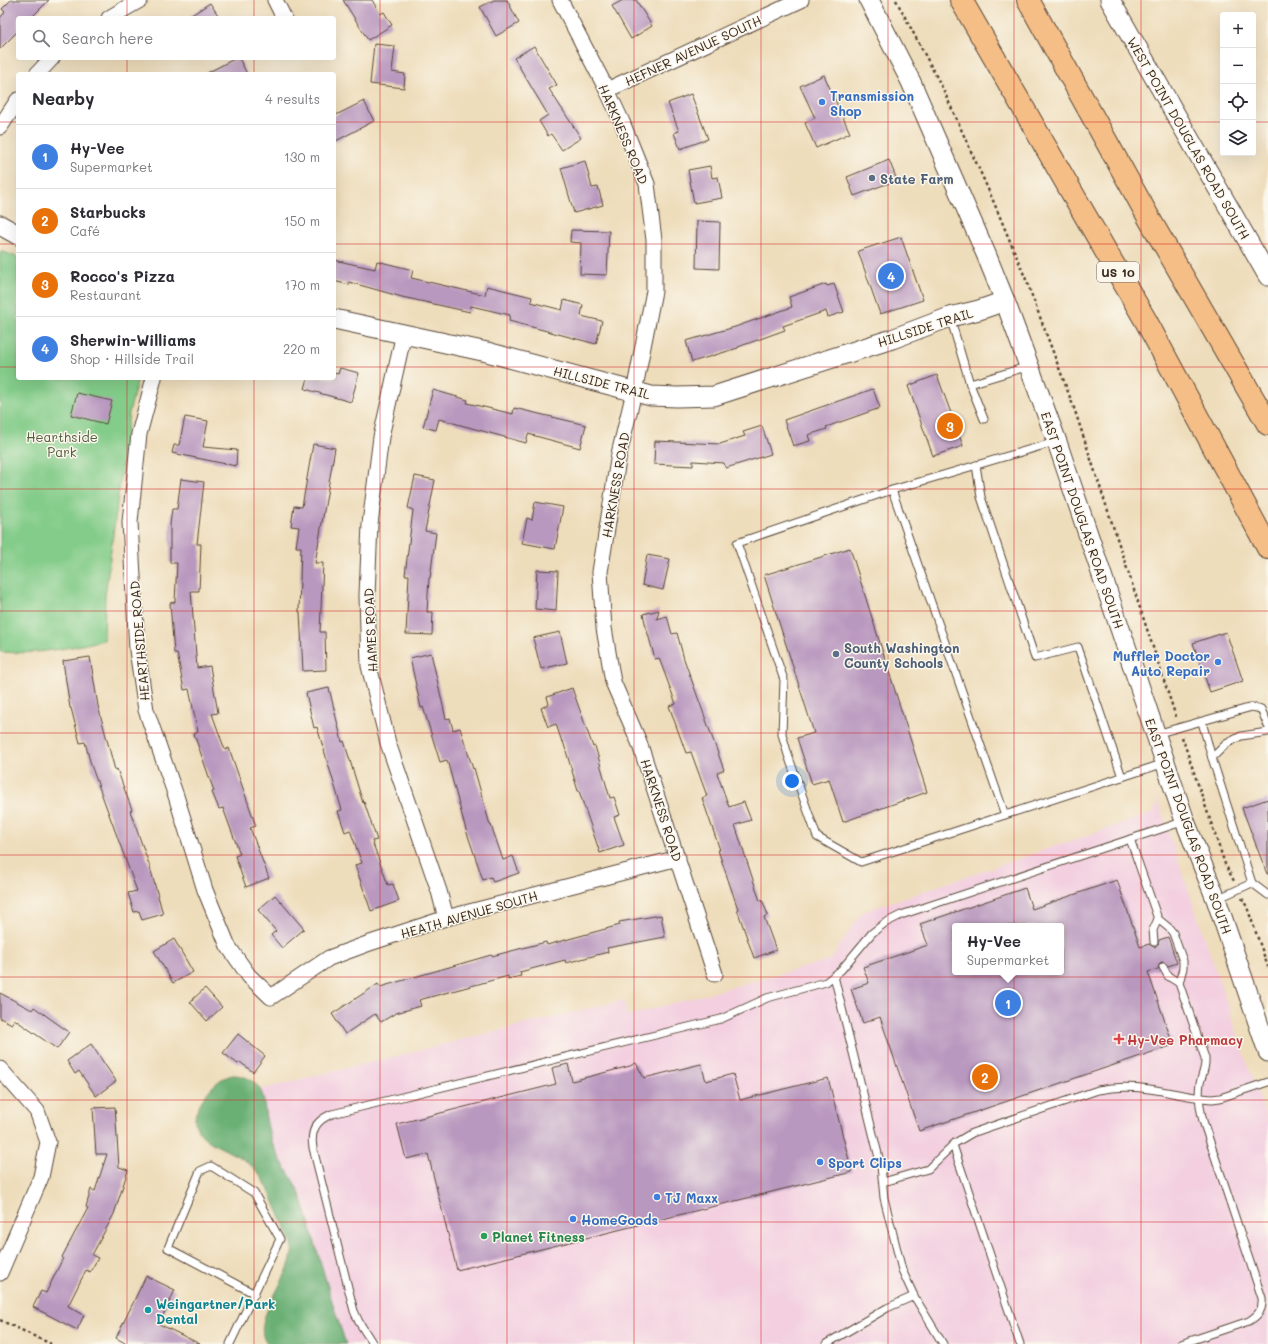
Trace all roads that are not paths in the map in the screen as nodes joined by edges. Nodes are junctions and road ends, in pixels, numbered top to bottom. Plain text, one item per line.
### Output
1 (140, 0) edge
2 (275, 0) edge
3 (560, 0) edge
4 (801, 0) edge
5 (869, 0) edge
6 (961, 0) edge
7 (1028, 0) edge
8 (1110, 0) edge
9 (112, 16) edge
10 (283, 16) edge
11 (50, 60) edge
12 (39, 72) edge
13 (607, 90) junction
14 (16, 103) edge
15 (0, 127) edge
16 (0, 225) edge
17 (16, 233) edge
18 (1267, 274) edge
19 (1005, 301) junction
20 (950, 317) junction
21 (336, 319) edge
22 (404, 333) junction
23 (1029, 366) junction
24 (151, 380) edge
25 (970, 384) junction
26 (634, 392) junction
27 (984, 419) dead end
28 (1268, 424) edge
29 (1057, 442) junction
30 (976, 465) junction
31 (892, 490) junction
32 (1268, 548) edge
33 (1202, 722) junction
34 (1268, 726) edge
35 (1268, 732) edge
36 (1156, 734) junction
37 (1212, 758) junction
38 (1166, 763) junction
39 (1122, 777) junction
40 (1005, 815) junction
41 (1185, 821) junction
42 (1130, 839) junction
43 (678, 858) junction
44 (1252, 883) junction
45 (1268, 895) edge
46 (1216, 900) junction
47 (446, 918) junction
48 (1158, 919) junction
49 (1154, 942) dead end
50 (1163, 967) dead end
51 (716, 974) dead end
52 (834, 976) junction
53 (1179, 983) junction
54 (271, 997) joint
55 (1268, 1052) edge
56 (0, 1069) edge
57 (1268, 1082) edge
58 (1200, 1098) junction
59 (953, 1145) junction
60 (883, 1182) junction
61 (0, 1273) edge
62 (255, 1294) junction
63 (914, 1296) junction
64 (230, 1344) edge
65 (373, 1344) edge
66 (826, 1344) edge
67 (943, 1344) edge
68 (1020, 1344) edge
69 (1181, 1344) edge

1 - 9 street
2 - 10 street
3 - 13 street, HARKNESS ROAD
4 - 13 street, HEFNER AVENUE SOUTH
5 - 19 street, EAST POINT DOUGLAS ROAD SOUTH
6 - 32 highway, US 10
7 - 28 highway
8 - 18 street, WEST POINT DOUGLAS ROAD SOUTH
11 - 12 street
13 - 26 street, HARKNESS ROAD
14 - 15 street
16 - 17 street
19 - 20 street, HILLSIDE TRAIL
19 - 23 street, EAST POINT DOUGLAS ROAD SOUTH
20 - 25 lane
20 - 26 street, HILLSIDE TRAIL
21 - 22 street, HILLSIDE TRAIL
22 - 26 street, HILLSIDE TRAIL
22 - 47 street, HAMES ROAD
23 - 25 lane
23 - 29 street, EAST POINT DOUGLAS ROAD SOUTH
24 - 54 street, HEARTHSIDE ROAD
25 - 27 lane
26 - 43 street, HARKNESS ROAD
29 - 30 lane
29 - 36 street, EAST POINT DOUGLAS ROAD SOUTH
30 - 31 lane
30 - 39 lane
31 - 40 lane
31 - 40 lane
33 - 34 lane
33 - 36 lane
33 - 37 lane
35 - 37 lane
36 - 38 street, EAST POINT DOUGLAS ROAD SOUTH
37 - 44 lane
38 - 39 lane
38 - 41 street, EAST POINT DOUGLAS ROAD SOUTH
39 - 40 lane
41 - 42 lane
41 - 46 street, EAST POINT DOUGLAS ROAD SOUTH
42 - 48 lane
42 - 52 lane
43 - 47 street, HEATH AVENUE SOUTH
43 - 51 street, HARKNESS ROAD
44 - 45 lane
44 - 46 lane
46 - 55 street, EAST POINT DOUGLAS ROAD SOUTH
47 - 54 street, HEATH AVENUE SOUTH
48 - 49 lane
48 - 53 lane
50 - 53 lane
52 - 60 lane
52 - 65 lane
53 - 58 lane
56 - 61 street
57 - 58 lane
58 - 59 lane
58 - 69 lane
59 - 60 lane
59 - 68 lane
60 - 63 lane
62 - 62 lane
62 - 64 lane
63 - 66 lane
63 - 67 lane

